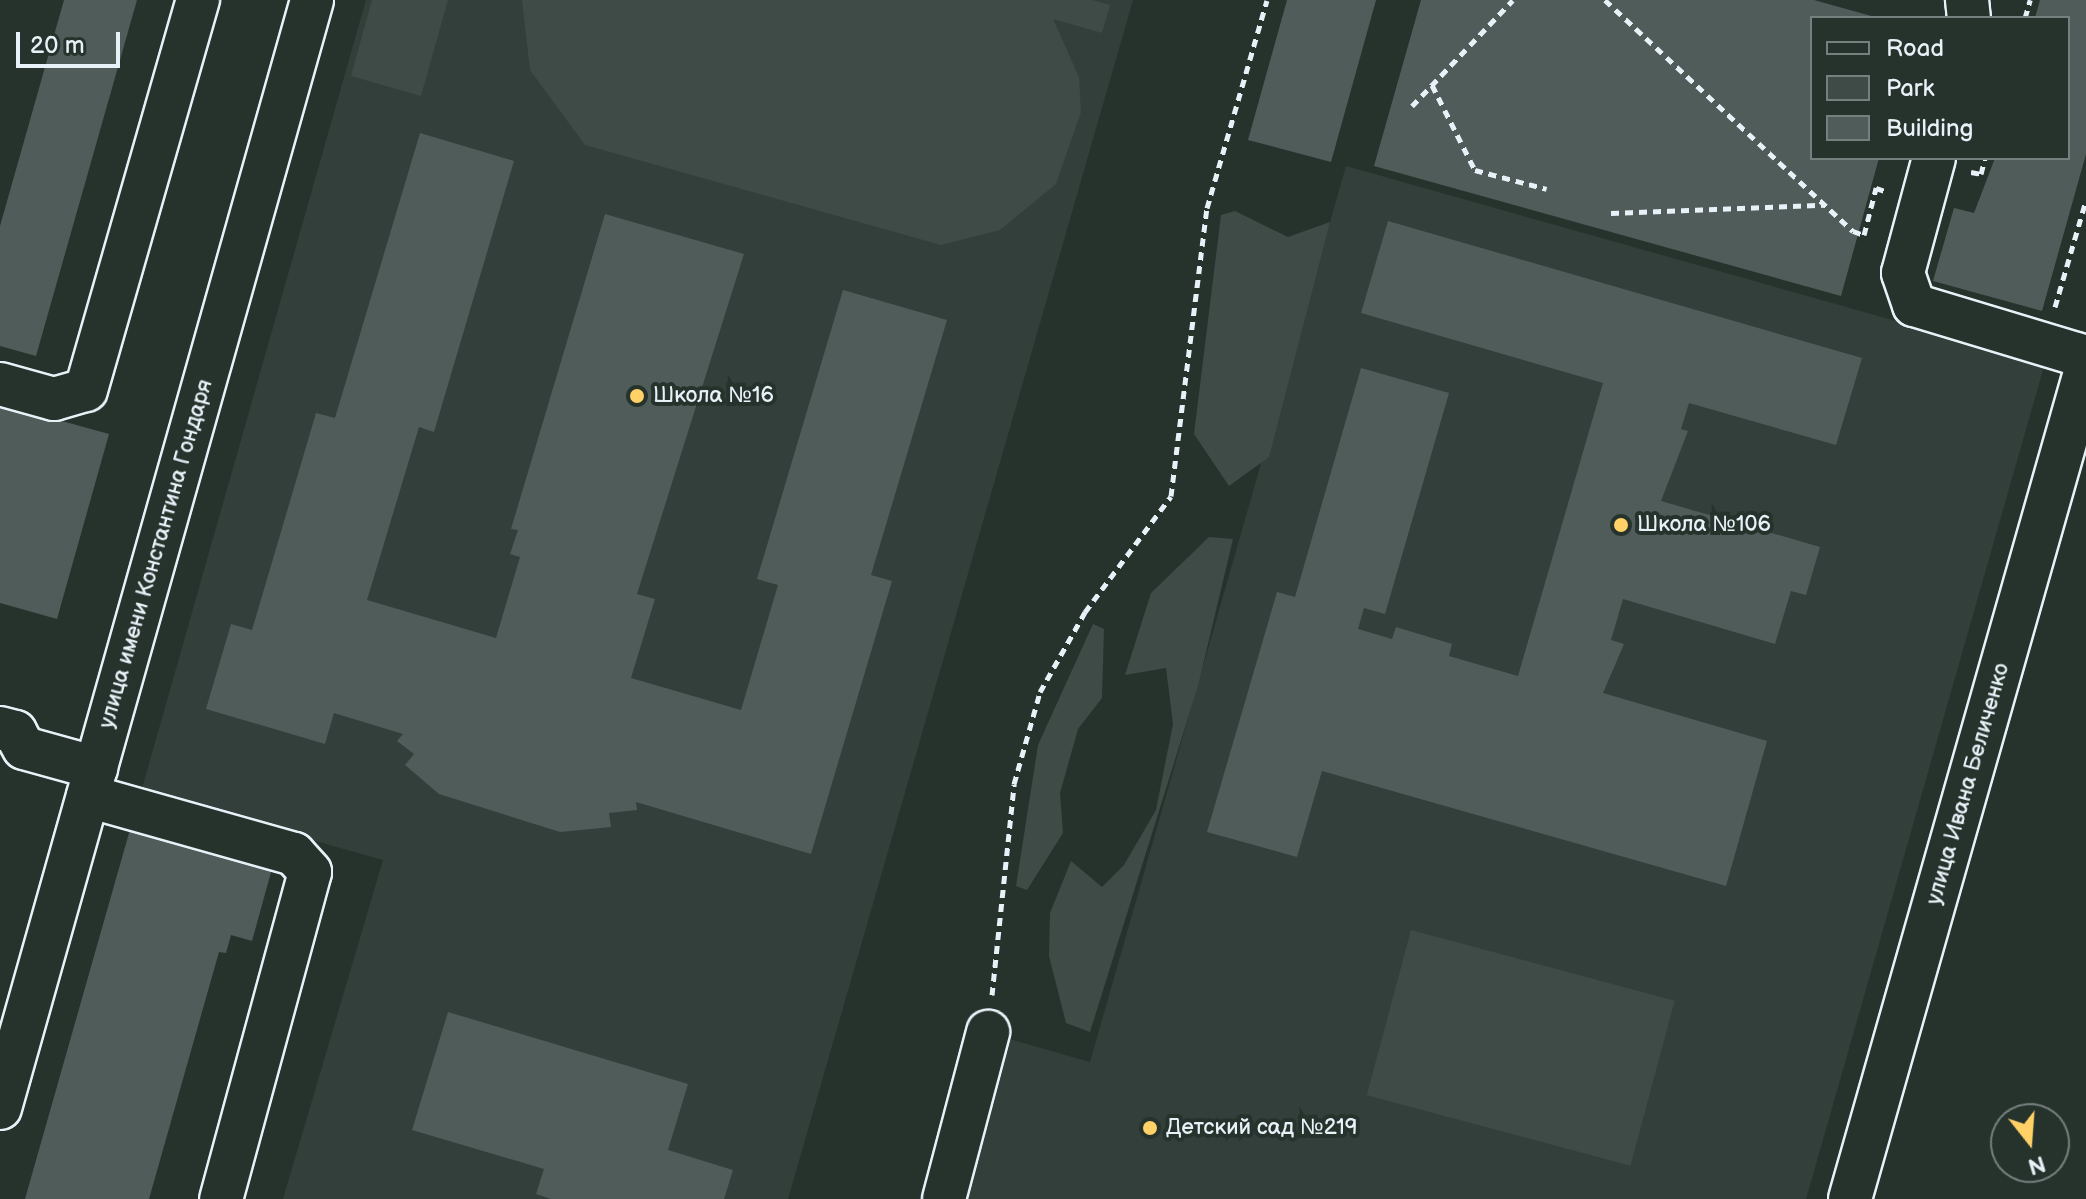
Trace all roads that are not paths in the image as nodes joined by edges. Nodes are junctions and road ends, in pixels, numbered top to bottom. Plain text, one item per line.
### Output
1 (198, 0) edge
2 (312, 0) edge
3 (1944, 163) edge
4 (2086, 357) edge
5 (2086, 369) edge
6 (0, 384) edge
7 (0, 728) edge
8 (92, 782) junction
9 (988, 1032) road end
10 (0, 1108) edge
11 (221, 1199) edge
12 (944, 1199) edge
13 (1850, 1199) edge

1 - 6 street
2 - 8 street, улица имени Константина Гондаря
3 - 4 street
5 - 13 street, улица Ивана Беличенко
7 - 8 street
8 - 10 street, улица имени Константина Гондаря
8 - 11 street
9 - 12 street

